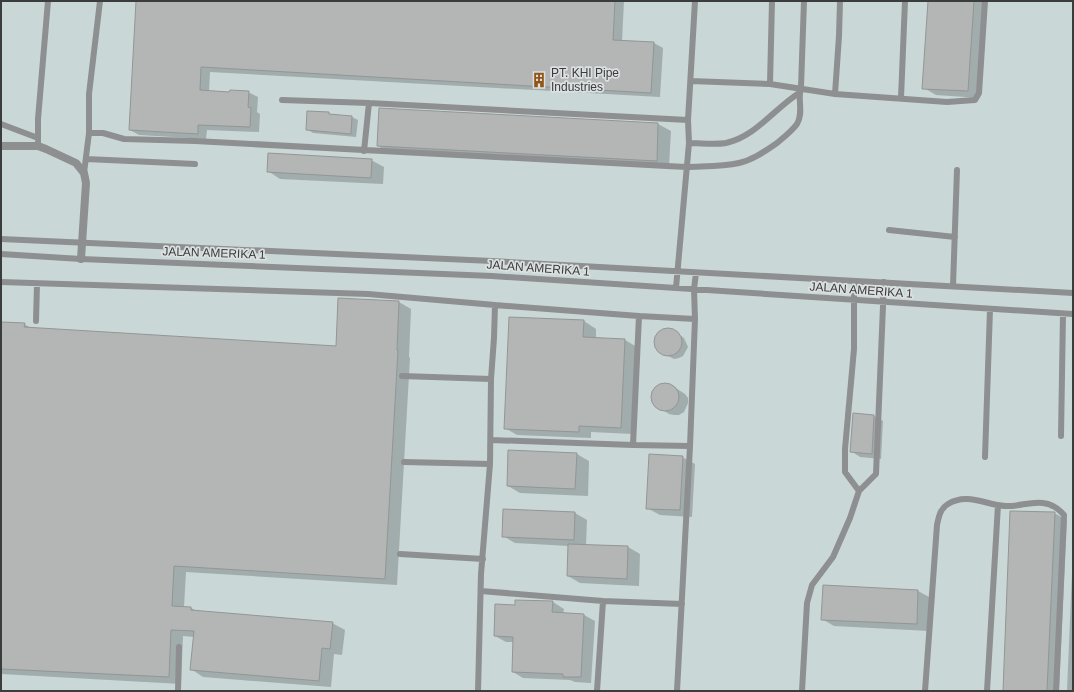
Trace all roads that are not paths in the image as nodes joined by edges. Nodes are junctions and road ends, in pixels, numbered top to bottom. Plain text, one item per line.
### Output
1 (48, 1) edge
2 (100, 1) edge
3 (695, 1) edge
4 (772, 1) edge
5 (804, 1) edge
6 (840, 1) edge
7 (905, 1) edge
8 (986, 1) edge
9 (691, 81) junction
10 (770, 84) junction
11 (800, 90) junction
12 (835, 94) junction
13 (901, 98) junction
14 (282, 100) dead end
15 (369, 102) junction
16 (688, 120) junction
17 (1, 124) edge
18 (89, 133) junction
19 (38, 142) junction
20 (689, 143) junction
21 (1, 146) edge
22 (364, 151) junction
23 (86, 159) junction
24 (195, 164) dead end
25 (686, 167) junction
26 (957, 170) dead end
27 (84, 173) junction
28 (888, 230) dead end
29 (955, 237) junction
30 (1, 239) edge
31 (82, 244) junction
32 (1, 254) edge
33 (82, 259) junction
34 (677, 272) junction
35 (696, 273) junction
36 (854, 281) junction
37 (1, 282) edge
38 (884, 282) junction
39 (37, 284) junction
40 (953, 286) junction
41 (676, 288) junction
42 (694, 289) junction
43 (1073, 293) edge
44 (854, 300) junction
45 (884, 303) junction
46 (495, 305) junction
47 (990, 309) junction
48 (1062, 314) junction
49 (1073, 314) edge
50 (639, 316) junction
51 (696, 319) junction
52 (36, 321) dead end
53 (402, 376) dead end
54 (491, 379) junction
55 (1061, 436) dead end
56 (491, 440) junction
57 (633, 445) junction
58 (690, 446) junction
59 (986, 457) dead end
60 (404, 462) dead end
61 (490, 464) junction
62 (859, 491) junction
63 (998, 505) junction
64 (400, 554) dead end
65 (483, 559) junction
66 (481, 591) junction
67 (603, 601) junction
68 (682, 604) junction
69 (179, 647) dead end
70 (178, 691) edge
71 (478, 691) edge
72 (597, 691) edge
73 (678, 691) edge
74 (802, 691) edge
75 (925, 691) edge
76 (987, 691) edge
77 (1056, 691) edge

1 - 19 lane
2 - 18 lane
3 - 9 lane
4 - 10 lane
5 - 11 lane
6 - 12 lane
7 - 13 lane
8 - 13 lane
9 - 10 lane
9 - 16 lane
10 - 11 lane
11 - 12 lane
11 - 20 lane
11 - 25 lane
12 - 13 lane
14 - 15 lane
15 - 16 lane
15 - 22 lane
16 - 20 lane
17 - 19 lane
18 - 22 lane
18 - 23 lane
19 - 21 street
19 - 27 street
20 - 25 lane
22 - 25 lane
23 - 24 lane
23 - 27 lane
25 - 34 lane
26 - 29 lane
27 - 31 street
28 - 29 lane
29 - 40 lane
30 - 31 lane, JALAN AMERIKA 1
31 - 33 street
31 - 34 lane, JALAN AMERIKA 1
32 - 33 lane, JALAN AMERIKA 1
33 - 41 lane, JALAN AMERIKA 1
34 - 35 lane, JALAN AMERIKA 1
34 - 41 lane
35 - 36 lane, JALAN AMERIKA 1
35 - 42 lane
36 - 38 lane, JALAN AMERIKA 1
36 - 44 lane
37 - 39 lane
38 - 40 lane, JALAN AMERIKA 1
38 - 45 lane
39 - 46 lane
39 - 52 lane
40 - 43 lane, JALAN AMERIKA 1
41 - 42 lane, JALAN AMERIKA 1
42 - 44 lane, JALAN AMERIKA 1
42 - 51 lane
44 - 45 lane, JALAN AMERIKA 1
44 - 62 lane
45 - 47 lane, JALAN AMERIKA 1
45 - 62 lane
46 - 50 lane
46 - 54 lane
47 - 48 lane, JALAN AMERIKA 1
47 - 59 lane
48 - 49 lane, JALAN AMERIKA 1
48 - 55 lane
50 - 51 lane
50 - 57 lane
51 - 58 lane
53 - 54 lane
54 - 56 lane
56 - 57 lane
56 - 61 lane
57 - 58 lane
58 - 68 lane
60 - 61 lane
61 - 65 lane
62 - 74 lane
63 - 75 lane
63 - 76 lane
63 - 77 lane
64 - 65 lane
65 - 66 lane
66 - 67 lane
66 - 71 lane
67 - 68 lane
67 - 72 lane
68 - 73 lane
69 - 70 lane

